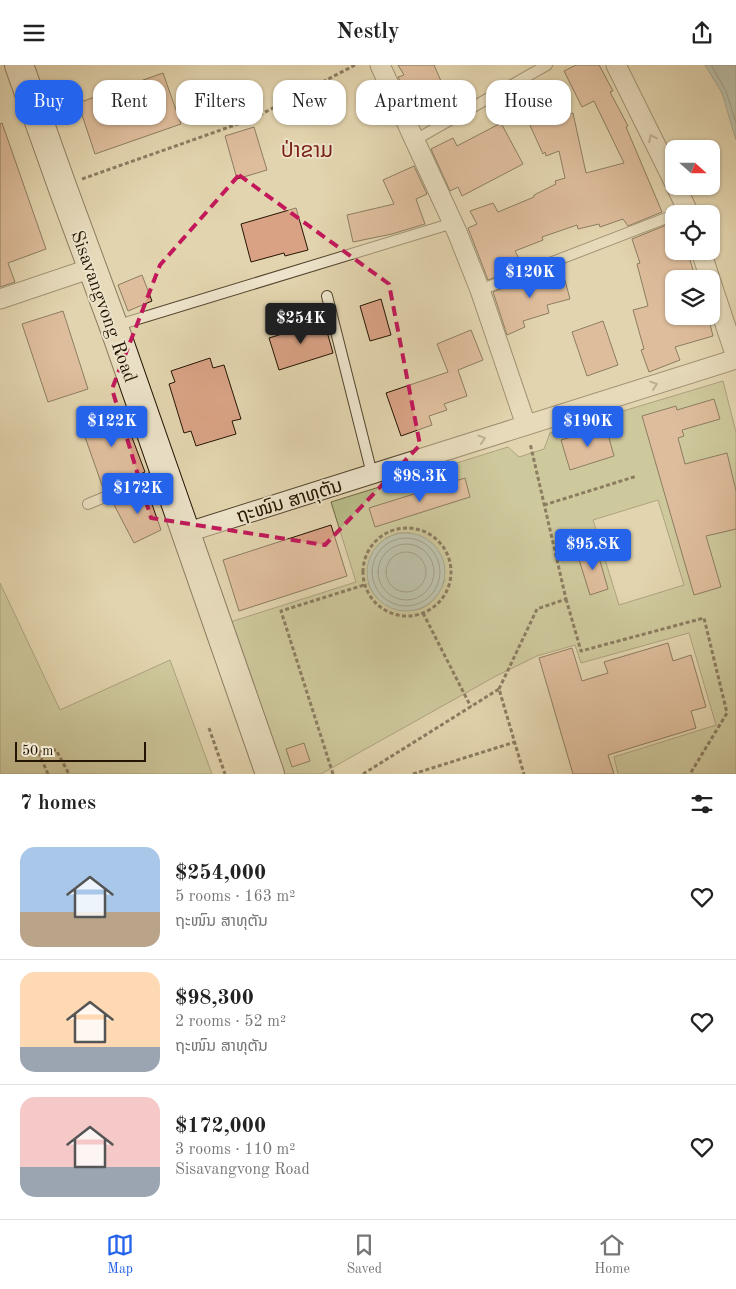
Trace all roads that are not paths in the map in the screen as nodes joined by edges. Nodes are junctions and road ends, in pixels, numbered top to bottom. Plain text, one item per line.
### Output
1 (19, 65) edge
2 (380, 65) edge
3 (547, 65) edge
4 (616, 65) edge
5 (415, 140) junction
6 (665, 164) edge
7 (665, 219) edge
8 (453, 223) junction
9 (92, 268) junction
10 (480, 290) junction
11 (327, 296) dead end
12 (0, 299) edge
13 (720, 308) edge
14 (114, 327) junction
15 (736, 358) edge
16 (526, 425) junction
17 (164, 473) junction
18 (372, 474) junction
19 (88, 504) dead end
20 (185, 533) junction
21 (270, 774) edge

1 - 9 main road, Sisavangvong Road
2 - 5 street
3 - 5 lane
6 -> 4 street
5 - 8 street
7 - 10 lane
8 - 10 street
8 - 14 lane
9 - 12 street
9 - 14 main road, Sisavangvong Road
10 - 16 street
11 - 18 lane
13 - 15 street
14 - 17 main road, Sisavangvong Road
16 -> 15 street, ຖະໜົນ ສາທຸຕັນ
18 -> 16 street, ຖະໜົນ ສາທຸຕັນ
17 - 19 lane
17 - 20 main road, Sisavangvong Road
18 - 20 street, ຖະໜົນ ສາທຸຕັນ
20 - 21 main road, Sisavangvong Road

